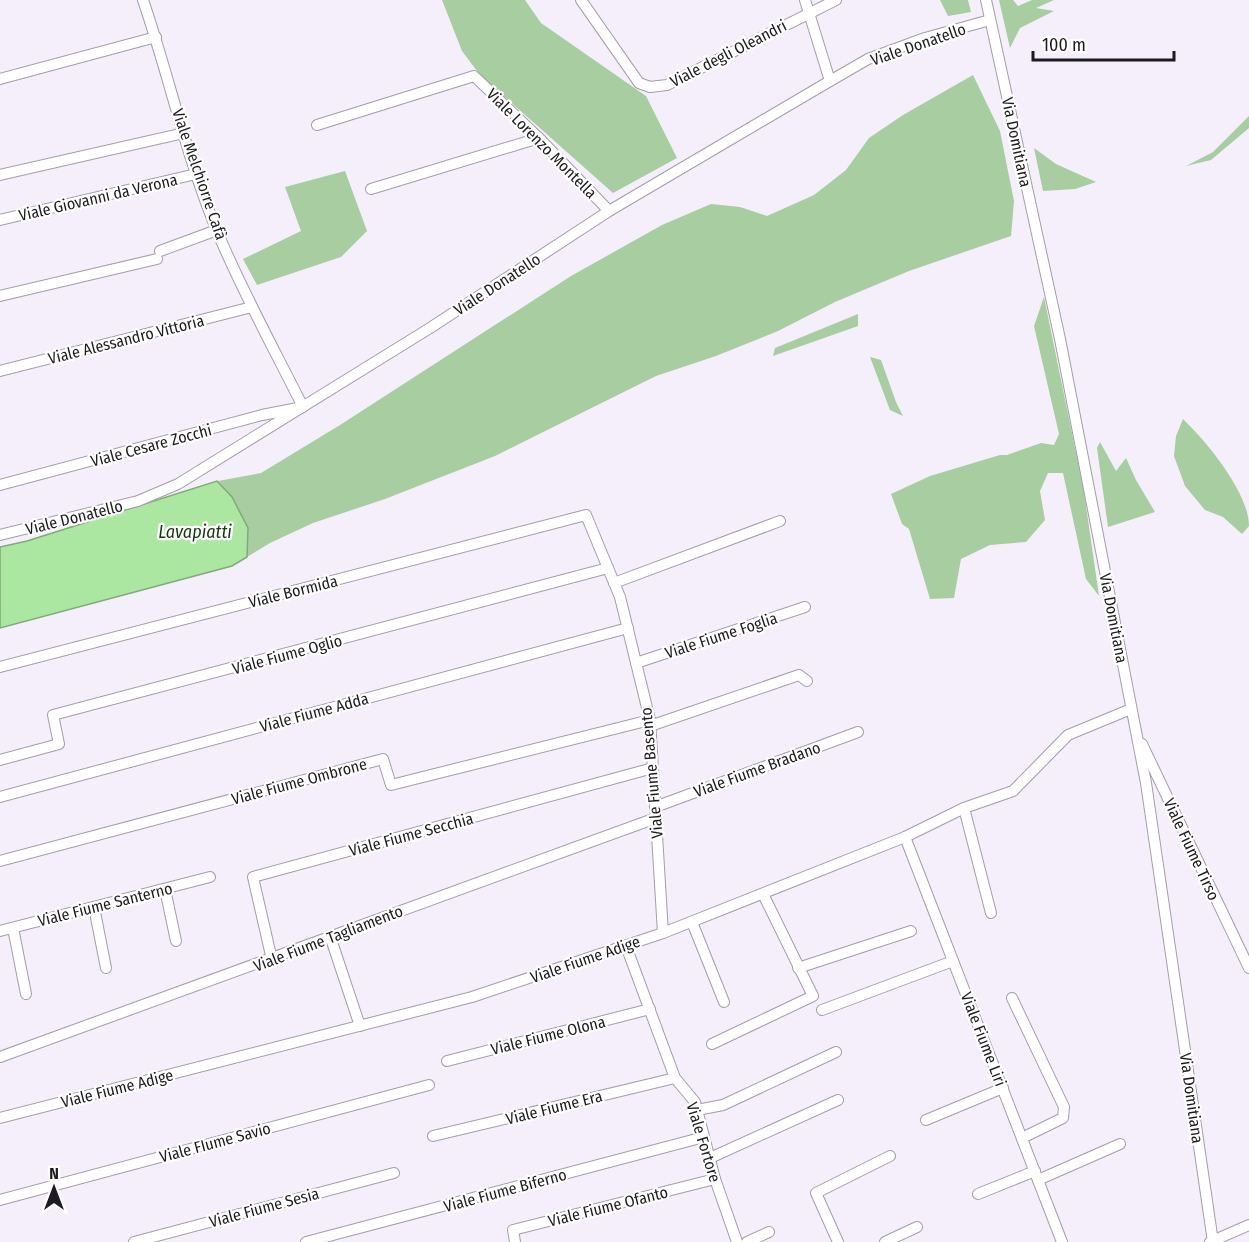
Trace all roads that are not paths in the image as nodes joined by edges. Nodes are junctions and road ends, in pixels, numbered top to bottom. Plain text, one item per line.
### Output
1 (143, 0) edge
2 (581, 0) edge
3 (806, 0) edge
4 (836, 0) edge
5 (986, 0) edge
6 (809, 12) junction
7 (990, 20) junction
8 (156, 37) junction
9 (0, 79) edge
10 (830, 81) junction
11 (317, 125) dead end
12 (184, 133) junction
13 (539, 138) junction
14 (196, 174) junction
15 (0, 175) edge
16 (371, 189) dead end
17 (609, 212) junction
18 (0, 220) edge
19 (217, 230) junction
20 (0, 296) edge
21 (252, 307) junction
22 (0, 371) edge
23 (303, 407) junction
24 (0, 485) edge
25 (586, 515) joint
26 (780, 521) dead end
27 (0, 535) edge
28 (608, 568) junction
29 (614, 583) junction
30 (805, 607) dead end
31 (628, 628) junction
32 (636, 663) junction
33 (0, 667) edge
34 (807, 681) dead end
35 (1131, 708) junction
36 (650, 723) junction
37 (1135, 730) junction
38 (858, 732) dead end
39 (0, 760) edge
40 (653, 768) junction
41 (0, 797) edge
42 (964, 808) junction
43 (656, 812) junction
44 (905, 837) junction
45 (0, 861) edge
46 (210, 877) dead end
47 (165, 889) junction
48 (763, 894) junction
49 (94, 907) junction
50 (991, 913) dead end
51 (692, 922) junction
52 (13, 928) junction
53 (911, 931) dead end
54 (0, 932) edge
55 (663, 933) junction
56 (330, 936) junction
57 (176, 941) dead end
58 (626, 946) junction
59 (272, 960) junction
60 (953, 961) junction
61 (106, 968) dead end
62 (798, 968) junction
63 (1249, 968) edge
64 (26, 994) dead end
65 (1012, 998) dead end
66 (724, 1002) dead end
67 (650, 1009) junction
68 (822, 1010) dead end
69 (360, 1026) junction
70 (712, 1044) dead end
71 (836, 1052) dead end
72 (0, 1057) edge
73 (447, 1061) dead end
74 (675, 1078) junction
75 (429, 1085) dead end
76 (1003, 1088) junction
77 (838, 1100) dead end
78 (697, 1110) junction
79 (0, 1118) edge
80 (926, 1120) dead end
81 (433, 1136) dead end
82 (704, 1137) junction
83 (1022, 1138) junction
84 (1120, 1144) dead end
85 (890, 1156) dead end
86 (710, 1158) junction
87 (394, 1173) dead end
88 (1036, 1176) junction
89 (715, 1179) junction
90 (978, 1194) dead end
91 (0, 1200) edge
92 (1249, 1225) edge
93 (917, 1227) dead end
94 (768, 1232) dead end
95 (134, 1242) edge
96 (306, 1242) edge
97 (515, 1242) edge
98 (737, 1242) edge
99 (747, 1242) edge
100 (838, 1242) edge
101 (885, 1242) edge
102 (1062, 1242) edge
103 (1212, 1242) edge

1 - 8 street, Viale Melchiorre Cafà
2 - 6 street, Viale degli Oleandri
3 - 6 street
4 - 6 street, Viale degli Oleandri
5 - 7 street, Via Domitiana
6 - 10 street
7 - 10 street, Viale Donatello
7 - 35 street, Via Domitiana
8 - 9 street
8 - 12 street, Viale Melchiorre Cafà
10 - 17 street, Viale Donatello
11 - 13 street, Viale Lorenzo Montella
12 - 14 street, Viale Melchiorre Cafà
12 - 15 street
13 - 16 street
13 - 17 street, Viale Lorenzo Montella
14 - 18 street, Viale Giovanni da Verona
14 - 19 street, Viale Melchiorre Cafà
17 - 23 street, Viale Donatello
19 - 20 street
19 - 21 street, Viale Melchiorre Cafà
21 - 22 street, Viale Alessandro Vittoria
21 - 23 street, Viale Melchiorre Cafà
23 - 24 street, Viale Cesare Zocchi
23 - 27 street, Viale Donatello
25 - 28 street, Viale Fiume Basento
25 - 33 street, Viale Bormida
26 - 29 street
28 - 29 street, Viale Fiume Basento
28 - 39 street, Viale Fiume Oglio
29 - 31 street, Viale Fiume Basento
30 - 32 street, Viale Fiume Foglia
31 - 32 street, Viale Fiume Basento
31 - 41 street, Viale Fiume Adda
32 - 36 street, Viale Fiume Basento
34 - 36 street
35 - 37 street, Via Domitiana
35 - 42 street, Viale Fiume Adige
36 - 40 street, Viale Fiume Basento
36 - 45 street, Viale Fiume Ombrone
37 - 63 street, Viale Fiume Tirso
37 - 103 street, Via Domitiana
38 - 43 street, Viale Fiume Bradano
40 - 43 street, Viale Fiume Basento
40 - 59 street, Viale Fiume Secchia
42 - 44 street, Viale Fiume Adige
42 - 50 street
43 - 55 street, Viale Fiume Basento
43 - 56 street, Viale Fiume Tagliamento
44 - 48 street, Viale Fiume Adige
44 - 60 street, Viale Fiume Liri
46 - 47 street, Viale Fiume Santerno
47 - 49 street, Viale Fiume Santerno
47 - 57 street
48 - 51 street, Viale Fiume Adige
48 - 62 street
49 - 52 street, Viale Fiume Santerno
49 - 61 street
51 - 55 street, Viale Fiume Adige
51 - 66 street
52 - 54 street, Viale Fiume Santerno
52 - 64 street
53 - 62 street
55 - 58 street, Viale Fiume Adige
56 - 59 street, Viale Fiume Tagliamento
56 - 69 street
58 - 67 street, Viale Fortore
58 - 69 street, Viale Fiume Adige
59 - 72 street, Viale Fiume Tagliamento
60 - 68 street
60 - 76 street, Viale Fiume Liri
62 - 70 street
65 - 83 street
67 - 73 street, Viale Fiume Olona
67 - 74 street, Viale Fortore
69 - 79 street, Viale Fiume Adige
71 - 78 street
74 - 78 street, Viale Fortore
74 - 81 street, Viale Fiume Era
75 - 91 street, Viale FIume Savio
76 - 80 street
76 - 83 street, Viale Fiume Liri
77 - 86 street
78 - 82 street, Viale Fortore
82 - 86 street, Viale Fortore
82 - 96 street, Viale Fiume Biferno
83 - 88 street, Viale Fiume Liri
84 - 88 street
85 - 100 street
86 - 89 street, Viale Fortore
87 - 95 street, Viale Fiume Sesia
88 - 90 street
88 - 102 street, Viale Fiume Liri
89 - 97 street, Viale Fiume Ofanto
89 - 98 street, Viale Fortore
92 - 103 street
93 - 101 street
94 - 99 street

